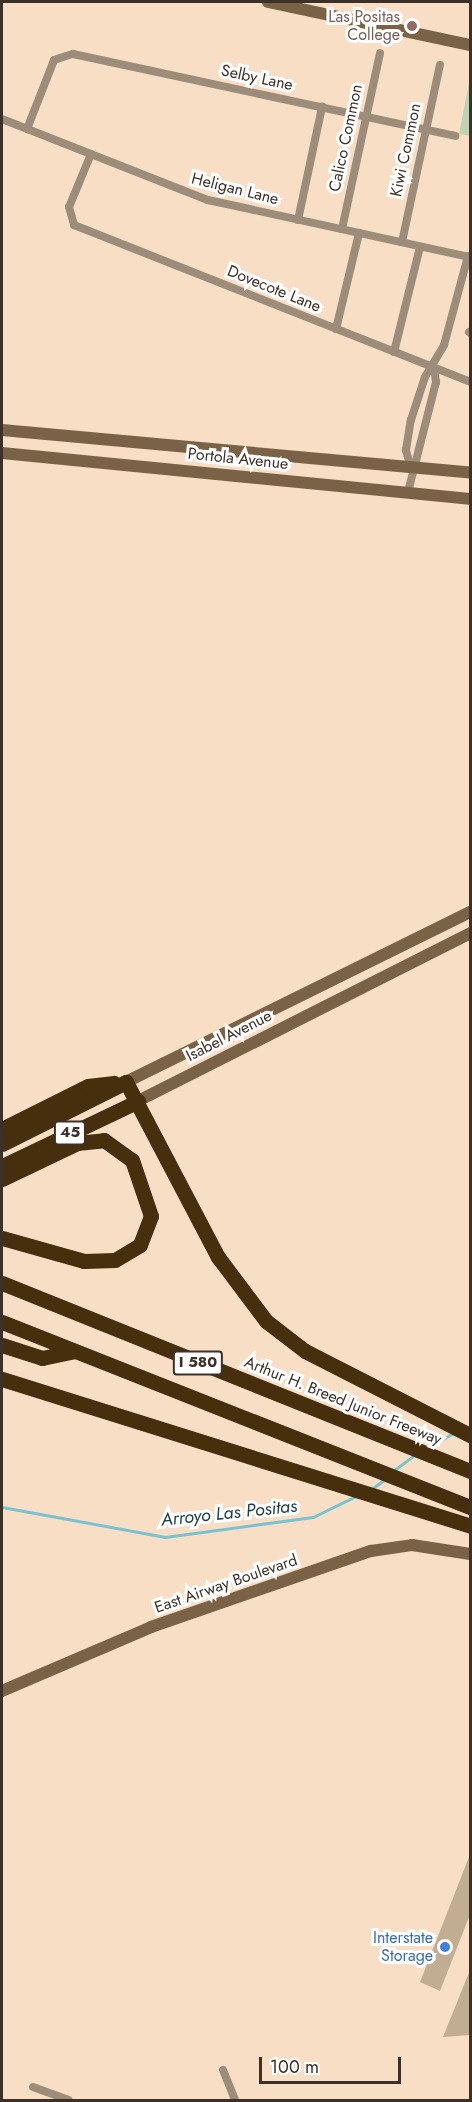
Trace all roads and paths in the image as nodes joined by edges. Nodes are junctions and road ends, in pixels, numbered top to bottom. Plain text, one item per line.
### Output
1 (268, 2) edge
2 (471, 45) edge
3 (380, 54) dead end
4 (440, 65) dead end
5 (322, 107) junction
6 (365, 116) junction
7 (2, 119) edge
8 (27, 129) junction
9 (427, 130) junction
10 (455, 136) dead end
11 (91, 154) junction
12 (298, 220) junction
13 (342, 229) junction
14 (359, 233) junction
15 (402, 242) junction
16 (420, 247) junction
17 (469, 256) edge
18 (336, 329) junction
19 (394, 352) junction
20 (434, 368) junction
21 (471, 382) edge
22 (2, 430) edge
23 (2, 453) edge
24 (411, 468) junction
25 (471, 473) edge
26 (408, 492) junction
27 (471, 499) edge
28 (471, 912) edge
29 (471, 933) edge
30 (126, 1082) junction
31 (138, 1101) junction
32 (2, 1129) edge
33 (2, 1144) edge
34 (2, 1166) edge
35 (2, 1179) edge
36 (2, 1238) edge
37 (2, 1283) edge
38 (2, 1322) edge
39 (2, 1344) edge
40 (74, 1352) junction
41 (2, 1379) edge
42 (471, 1435) edge
43 (467, 1470) edge
44 (471, 1507) edge
45 (471, 1526) edge
46 (471, 1554) edge
47 (2, 1692) edge
48 (223, 2070) dead end
49 (33, 2087) dead end
50 (69, 2100) edge
51 (235, 2100) edge

1 - 2 main road
3 - 6 street, Calico Common
4 - 9 street, Kiwi Common
5 - 6 street, Selby Lane
5 - 8 street, Selby Lane
5 - 12 street
6 - 9 street, Selby Lane
6 - 13 street, Calico Common
7 - 8 street, Heligan Lane
8 - 11 street, Heligan Lane
9 - 10 street, Selby Lane
9 - 15 street, Kiwi Common
11 - 12 street, Heligan Lane
11 - 18 street, Dovecote Lane
12 - 13 street, Heligan Lane
13 - 14 street, Heligan Lane
14 - 15 street, Heligan Lane
14 - 18 street
15 - 16 street, Heligan Lane
16 - 17 street, Heligan Lane
16 - 19 street
17 - 20 street
18 - 19 street, Dovecote Lane
19 - 20 street, Dovecote Lane
20 - 21 street, Dovecote Lane
20 - 24 street
22 - 24 main road, Portola Avenue
23 - 26 main road, Portola Avenue
24 - 25 main road, Portola Avenue
24 - 26 street
26 - 27 main road, Portola Avenue
28 - 30 main road, Isabel Avenue
29 - 31 main road, Isabel Avenue
30 - 31 highway
30 - 32 highway
30 - 33 highway, Isabel Avenue / 45
31 - 34 highway, Isabel Avenue / 45
31 - 42 highway
35 - 36 highway
37 - 43 highway, Arthur H. Breed Junior Freeway / I 580
38 - 40 highway, I 580
39 - 40 highway
40 - 44 highway, I 580
41 - 45 highway
46 - 47 main road, East Airway Boulevard
48 - 51 street
49 - 50 street

